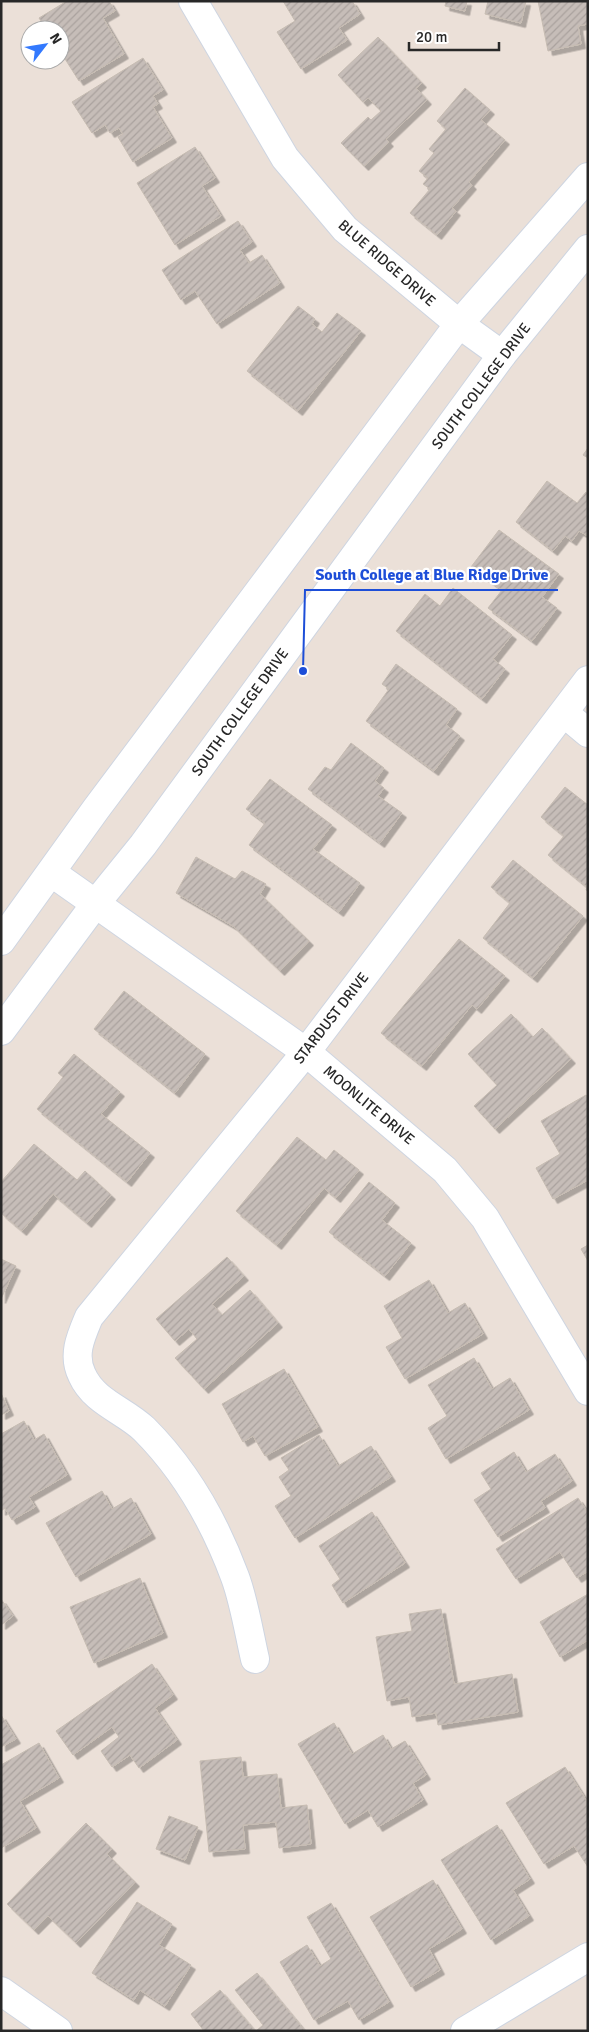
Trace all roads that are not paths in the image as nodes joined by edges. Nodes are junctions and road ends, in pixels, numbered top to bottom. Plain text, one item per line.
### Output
1 (193, 1) edge
2 (588, 177) edge
3 (588, 249) edge
4 (459, 324) junction
5 (502, 355) junction
6 (588, 680) edge
7 (564, 713) junction
8 (588, 733) edge
9 (52, 873) junction
10 (96, 903) junction
11 (1, 940) edge
12 (1, 1031) edge
13 (306, 1052) junction
14 (588, 1391) edge
15 (255, 1659) dead end
16 (588, 1957) edge
17 (1, 1991) edge
18 (58, 2031) edge
19 (465, 2031) edge

1 - 4 street, BLUE RIDGE DRIVE
2 - 4 street
3 - 5 street, SOUTH COLLEGE DRIVE
4 - 5 street, BLUE RIDGE DRIVE
4 - 9 street
5 - 10 street, SOUTH COLLEGE DRIVE
6 - 7 street, STARDUST DRIVE
7 - 8 street
7 - 13 street, STARDUST DRIVE
9 - 10 street, MOONLITE DRIVE
9 - 11 street
10 - 12 street, SOUTH COLLEGE DRIVE
10 - 13 street, MOONLITE DRIVE
13 - 14 street, MOONLITE DRIVE
13 - 15 street, STARDUST DRIVE
16 - 19 street
17 - 18 street

